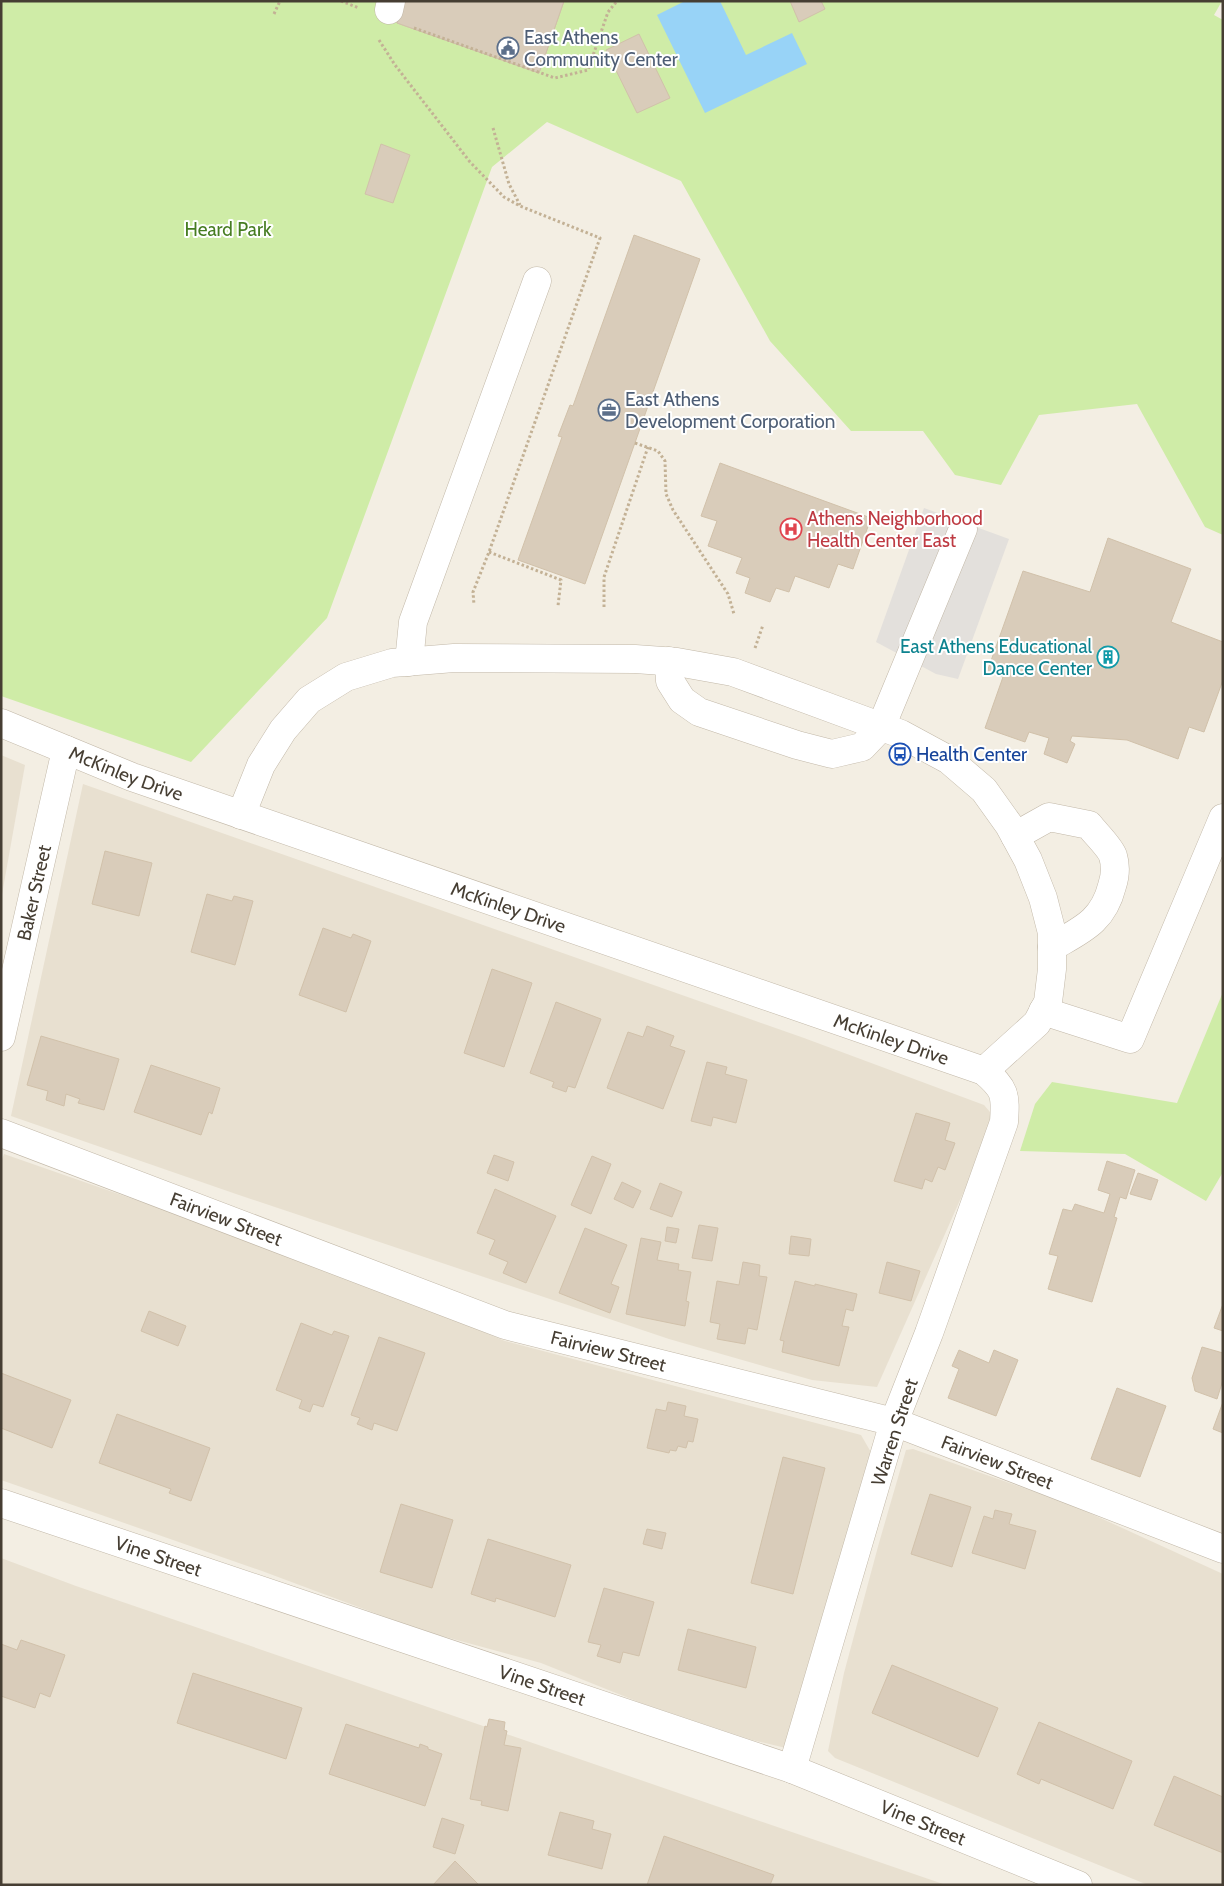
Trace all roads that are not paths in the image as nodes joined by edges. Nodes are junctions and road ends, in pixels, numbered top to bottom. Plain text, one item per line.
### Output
1 (537, 281) dead end
2 (963, 529) dead end
3 (669, 661) junction
4 (409, 662) junction
5 (1, 723) edge
6 (881, 727) junction
7 (66, 750) junction
8 (241, 815) junction
9 (1223, 818) edge
10 (1015, 836) junction
11 (1052, 947) junction
12 (1043, 1011) junction
13 (1, 1037) edge
14 (984, 1070) junction
15 (1005, 1099) joint
16 (1, 1133) edge
17 (894, 1422) junction
18 (1, 1503) edge
19 (1223, 1549) edge
20 (792, 1769) junction
21 (1078, 1885) edge

1 - 4 street
2 - 6 street
3 - 4 street
3 - 6 street
3 - 6 street
4 - 8 street
5 - 7 street, McKinley Drive
6 - 10 street
7 - 8 street, McKinley Drive
7 - 13 street, Baker Street
8 - 14 street, McKinley Drive
9 - 12 street
10 - 11 street
10 - 11 street
11 - 12 street
12 - 14 street
14 - 15 street, McKinley Drive
15 - 17 street, Warren Street
16 - 17 street, Fairview Street
17 - 19 street, Fairview Street
17 - 20 street, Warren Street
18 - 20 street, Vine Street
20 - 21 street, Vine Street

